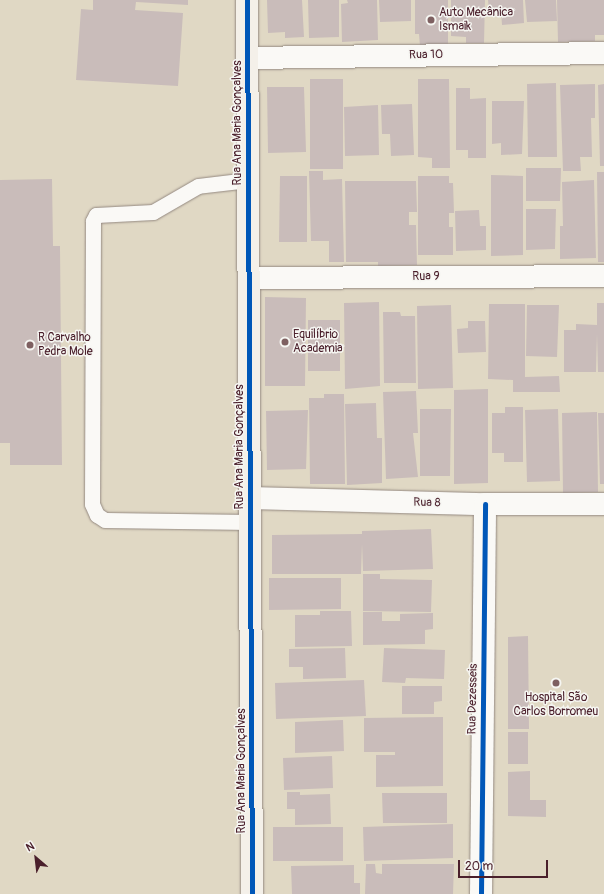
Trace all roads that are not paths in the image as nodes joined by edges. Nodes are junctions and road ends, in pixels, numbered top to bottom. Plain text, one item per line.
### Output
1 (247, 0) edge
2 (604, 53) edge
3 (248, 58) junction
4 (248, 180) junction
5 (604, 276) edge
6 (249, 278) junction
7 (250, 498) junction
8 (485, 504) junction
9 (604, 504) edge
10 (250, 522) junction
11 (252, 894) edge
12 (481, 894) edge

1 - 3 street, Rua Ana Maria Gonçalves
2 - 3 street, Rua 10
3 - 4 street, Rua Ana Maria Gonçalves
4 - 6 street, Rua Ana Maria Gonçalves
4 - 10 lane
5 - 6 street, Rua 9
6 - 7 street, Rua Ana Maria Gonçalves
7 - 8 street, Rua 8
7 - 10 street, Rua Ana Maria Gonçalves
8 - 9 street, Rua 8
8 - 12 street, Rua Dezesseis
10 - 11 street, Rua Ana Maria Gonçalves

